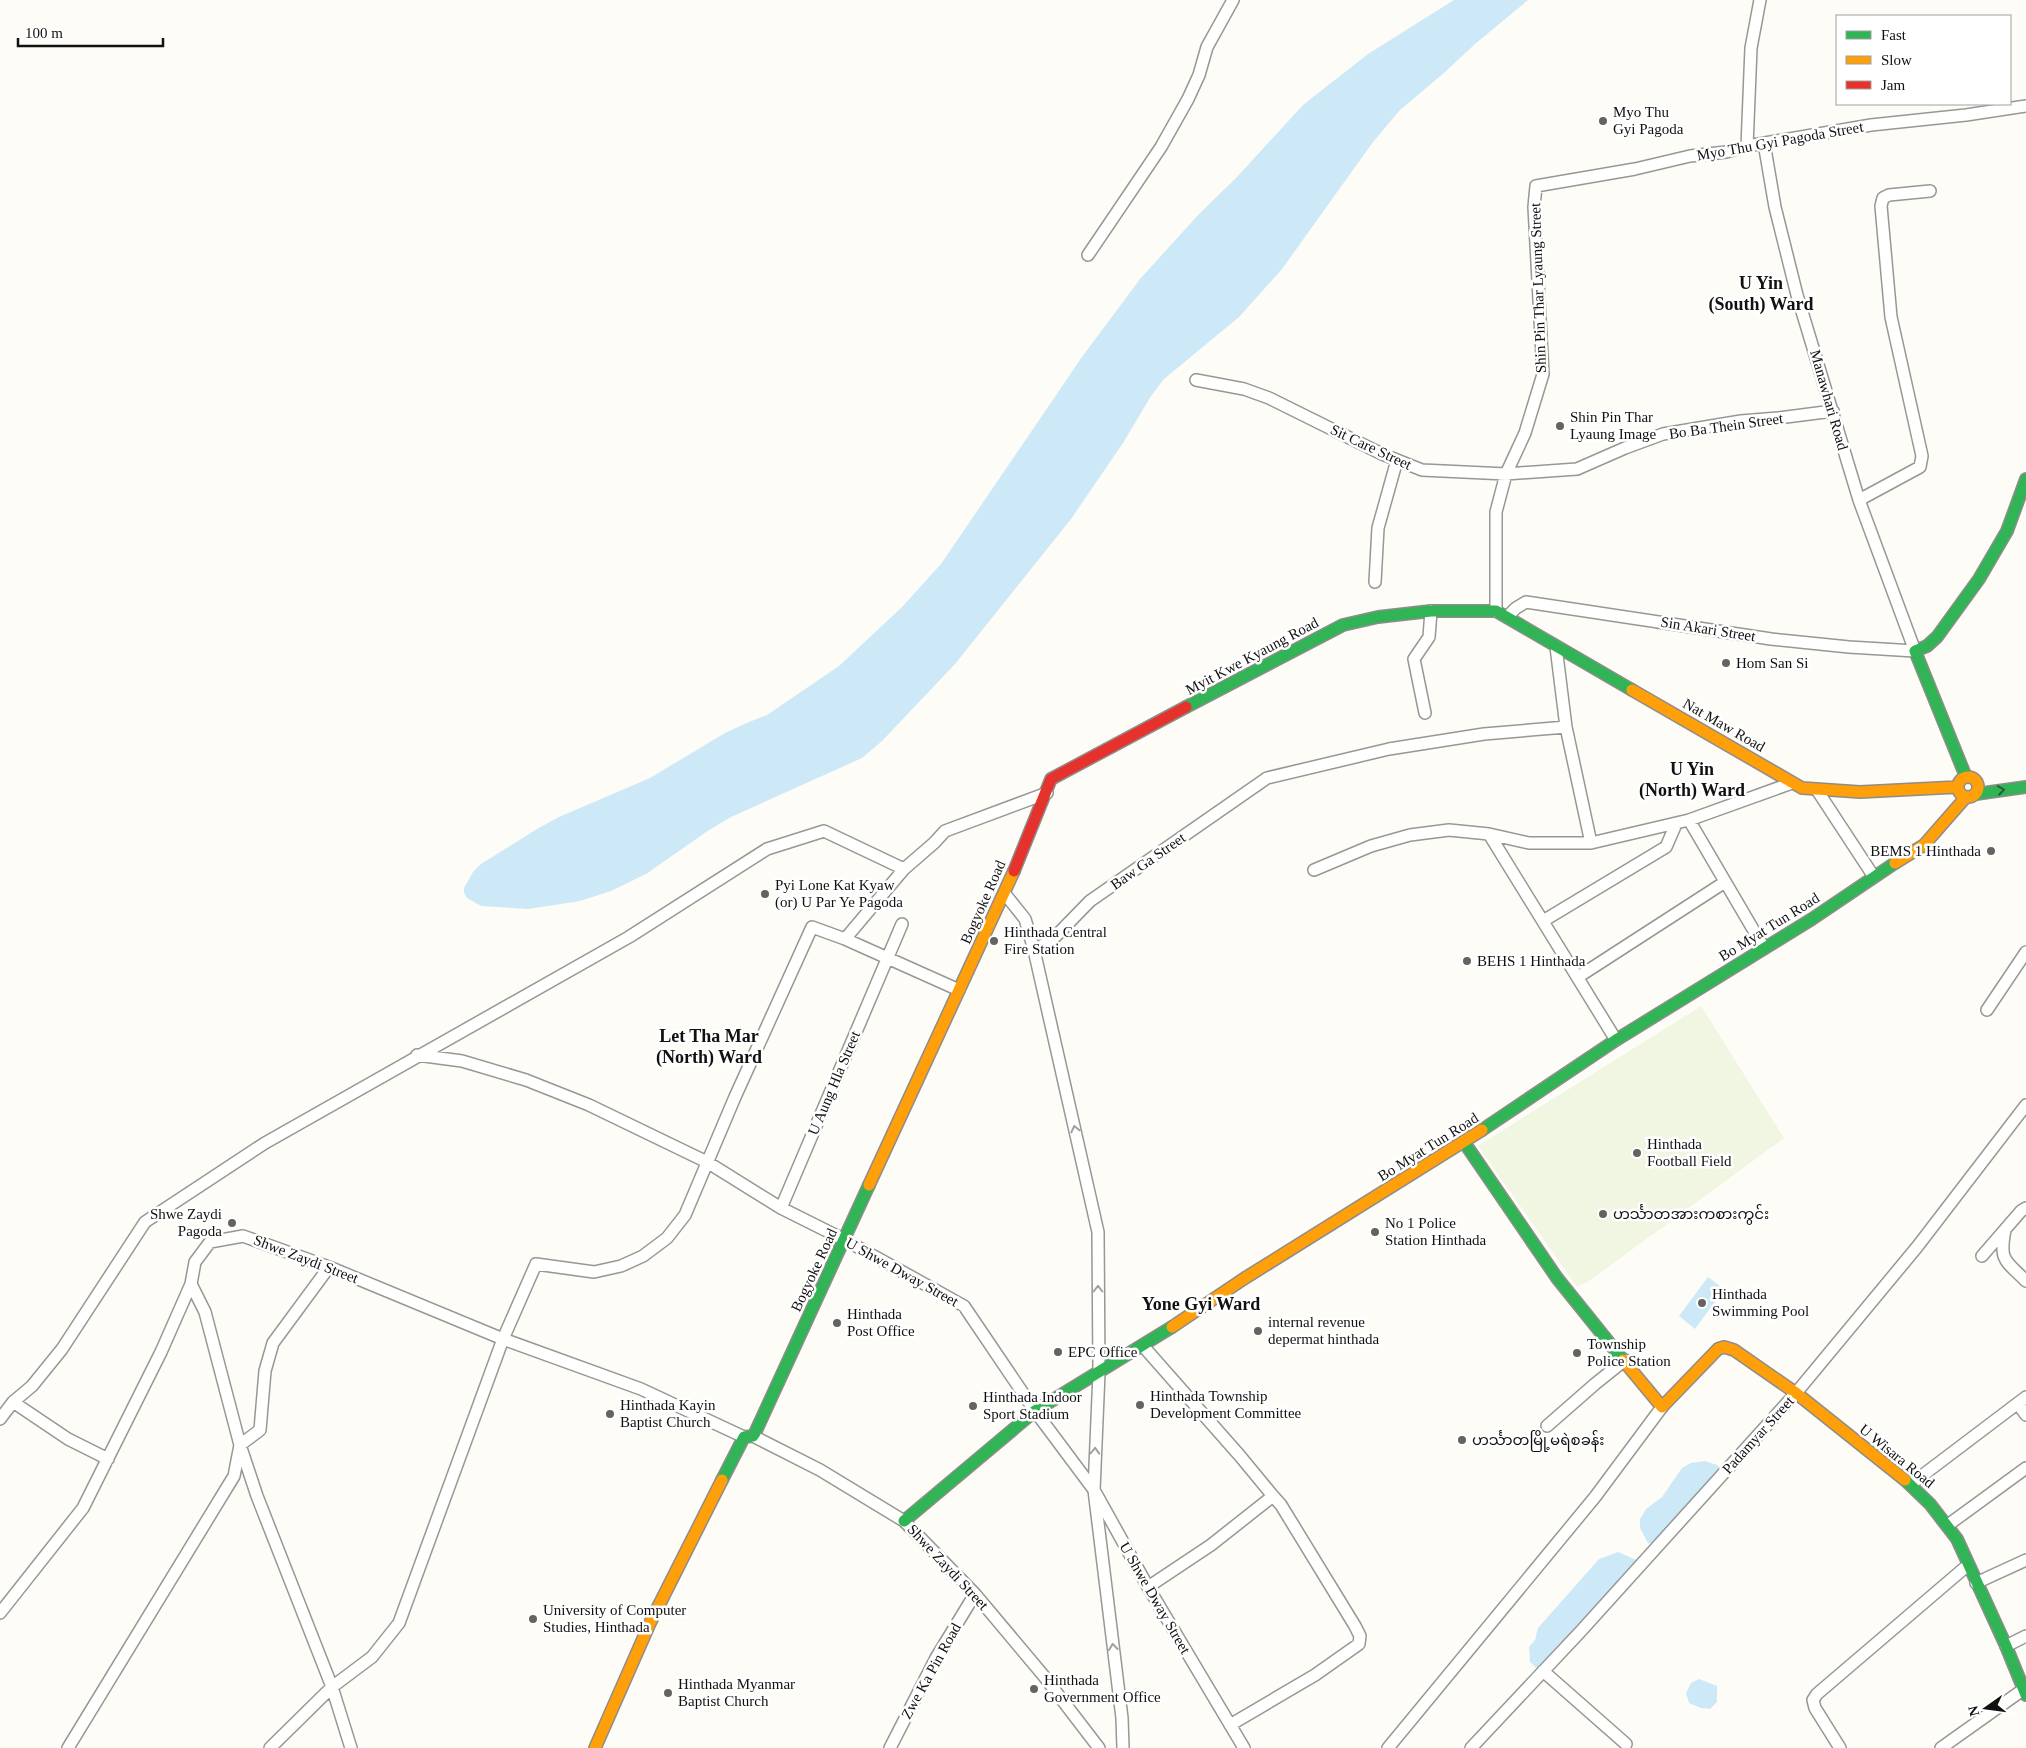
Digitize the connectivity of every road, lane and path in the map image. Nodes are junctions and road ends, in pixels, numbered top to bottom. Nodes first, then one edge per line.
1 (1232, 0) edge
2 (1760, 0) edge
3 (2026, 106) edge
4 (1764, 143) junction
5 (1747, 146) junction
6 (1536, 186) joint
7 (1930, 191) dead end
8 (1088, 255) dead end
9 (1196, 380) dead end
10 (1833, 411) junction
11 (1397, 460) junction
12 (1506, 474) junction
13 (2026, 479) edge
14 (1858, 500) junction
15 (1375, 582) dead end
16 (1431, 611) junction
17 (1496, 611) junction
18 (1507, 617) junction
19 (1556, 648) junction
20 (1914, 651) junction
21 (1425, 713) dead end
22 (1566, 727) junction
23 (1966, 777) junction
24 (2026, 777) edge
25 (1792, 783) junction
26 (1958, 787) junction
27 (2026, 787) edge
28 (1817, 790) junction
29 (1973, 791) junction
30 (1047, 792) junction
31 (1689, 820) junction
32 (1676, 824) junction
33 (1489, 834) junction
34 (1591, 844) junction
35 (904, 869) junction
36 (1314, 870) dead end
37 (1874, 877) junction
38 (1725, 882) junction
39 (1005, 894) junction
40 (1543, 922) junction
41 (902, 924) dead end
42 (845, 939) junction
43 (1764, 948) junction
44 (1034, 950) junction
45 (2026, 952) edge
46 (888, 958) junction
47 (1578, 977) junction
48 (959, 990) junction
49 (1987, 1010) dead end
50 (1616, 1040) junction
51 (418, 1055) junction
52 (2026, 1105) edge
53 (1464, 1142) junction
54 (707, 1162) junction
55 (781, 1208) junction
56 (2026, 1208) edge
57 (2006, 1228) junction
58 (845, 1240) junction
59 (1982, 1256) dead end
60 (329, 1267) junction
61 (2026, 1281) edge
62 (191, 1284) junction
63 (503, 1338) junction
64 (1142, 1346) junction
65 (1625, 1360) junction
66 (1099, 1373) junction
67 (1796, 1393) junction
68 (2022, 1400) edge
69 (12, 1402) junction
70 (1662, 1407) junction
71 (1035, 1411) junction
72 (2026, 1415) edge
73 (0, 1419) edge
74 (1547, 1426) dead end
75 (748, 1436) junction
76 (240, 1445) junction
77 (108, 1459) junction
78 (2026, 1468) edge
79 (1912, 1484) junction
80 (1094, 1490) junction
81 (1273, 1496) junction
82 (904, 1521) junction
83 (1948, 1525) junction
84 (2026, 1560) edge
85 (1968, 1565) junction
86 (1976, 1583) junction
87 (1148, 1587) junction
88 (975, 1594) junction
89 (2, 1606) edge
90 (2026, 1636) edge
91 (2006, 1646) junction
92 (1543, 1671) junction
93 (332, 1687) junction
94 (2025, 1692) edge
95 (1230, 1725) junction
96 (1626, 1744) dead end
97 (1954, 1744) edge
98 (1476, 1746) edge
99 (68, 1748) edge
100 (270, 1748) edge
101 (351, 1748) edge
102 (595, 1748) edge
103 (890, 1748) edge
104 (1099, 1748) edge
105 (1122, 1748) edge
106 (1244, 1748) edge
107 (1388, 1748) edge
108 (1840, 1748) edge
109 (1941, 1748) edge

1 - 8 street
2 - 5 street
3 - 4 street, Myo Thu Gyi Pagoda Street
4 - 5 street, Myo Thu Gyi Pagoda Street
4 - 10 street, Manawhari Road
5 - 6 street, Myo Thu Gyi Pagoda Street
6 - 12 street, Shin Pin Thar Lyaung Street
7 - 14 street
9 - 11 street, Sit Care Street
10 - 12 street, Bo Ba Thein Street
10 - 14 street, Manawhari Road
11 - 12 street, Sit Care Street
11 - 15 street
12 - 17 street
13 - 20 main road
14 - 20 street, Manawhari Road
16 - 17 main road, Myit Kwe Kyaung Road
16 - 21 street
16 - 30 main road, Myit Kwe Kyaung Road
17 - 18 main road, Nat Maw Road
18 - 19 main road, Nat Maw Road
18 - 20 street, Sin Akari Street
19 - 22 street
19 - 25 main road, Nat Maw Road
20 - 23 main road
22 - 34 street
22 - 44 street, Baw Ga Street
23 - 26 main road
23 - 29 main road
24 - 29 main road
25 - 28 main road, Nat Maw Road
25 - 31 street
26 - 28 main road, Nat Maw Road
26 - 29 main road
29 -> 27 main road
28 - 37 street
29 - 37 main road, Bo Myat Tun Road
30 - 35 street
30 - 39 main road, Bogyoke Road
31 - 32 street
31 - 38 street
32 - 34 street
32 - 40 street
33 - 34 street
33 - 36 street
33 - 40 street
35 - 42 street
35 - 51 street
37 - 43 main road, Bo Myat Tun Road
38 - 43 street
38 - 47 street
39 - 44 street
39 - 48 main road, Bogyoke Road
40 - 47 street
41 - 46 street, U Aung Hla Street
42 - 46 street
42 - 54 street
43 - 50 main road, Bo Myat Tun Road
66 -> 44 street
45 - 49 street
46 - 48 street
46 - 55 street, U Aung Hla Street
47 - 50 street
48 - 58 main road, Bogyoke Road
50 - 53 main road, Bo Myat Tun Road
51 - 54 street, U Shwe Dway Street
51 - 69 street
52 - 67 street, Padamyar Street
53 - 64 main road, Bo Myat Tun Road
53 - 65 main road
54 - 55 street, U Shwe Dway Street
54 - 63 street
55 - 58 street, U Shwe Dway Street
56 - 57 street
57 - 59 street
57 - 61 street
58 - 71 street, U Shwe Dway Street
58 - 75 main road, Bogyoke Road
60 - 62 street, Shwe Zaydi Street
60 - 63 street, Shwe Zaydi Street
60 - 76 street
62 - 76 street
62 - 77 street, Shwe Zaydi Street
63 - 75 street, Shwe Zaydi Street
63 - 93 street
64 - 66 main road, Bo Myat Tun Road
64 - 81 street
65 - 70 main road
65 - 74 street
66 - 71 main road, Bo Myat Tun Road
80 -> 66 street
67 - 70 main road, U Wisara Road
67 - 79 main road, U Wisara Road
67 - 92 street, Padamyar Street
68 - 72 street
68 - 79 street
69 - 73 street
69 - 77 street
70 - 107 street
71 - 80 street, U Shwe Dway Street
71 - 82 main road, Bo Myat Tun Road
75 - 82 street, Shwe Zaydi Street
75 - 102 main road, Bogyoke Road
76 - 93 street
76 - 99 street
77 - 89 street, Shwe Zaydi Street
78 - 83 street
79 - 83 main road, U Wisara Road
80 - 87 street, U Shwe Dway Street
105 -> 80 street
81 - 87 street
81 - 95 street
82 - 88 street, Shwe Zaydi Street
83 - 85 main road, U Wisara Road
84 - 86 street
85 - 86 main road, U Wisara Road
85 - 108 street
86 - 91 main road, U Wisara Road
87 - 95 street, U Shwe Dway Street
88 - 103 street, Zwe Ka Pin Road
88 - 104 street, Shwe Zaydi Street
90 - 91 street
91 - 94 main road, U Wisara Road
92 - 96 street
92 - 98 street, Padamyar Street
93 - 100 street
93 - 101 street
94 - 97 street
95 - 106 street, U Shwe Dway Street
97 - 109 street

